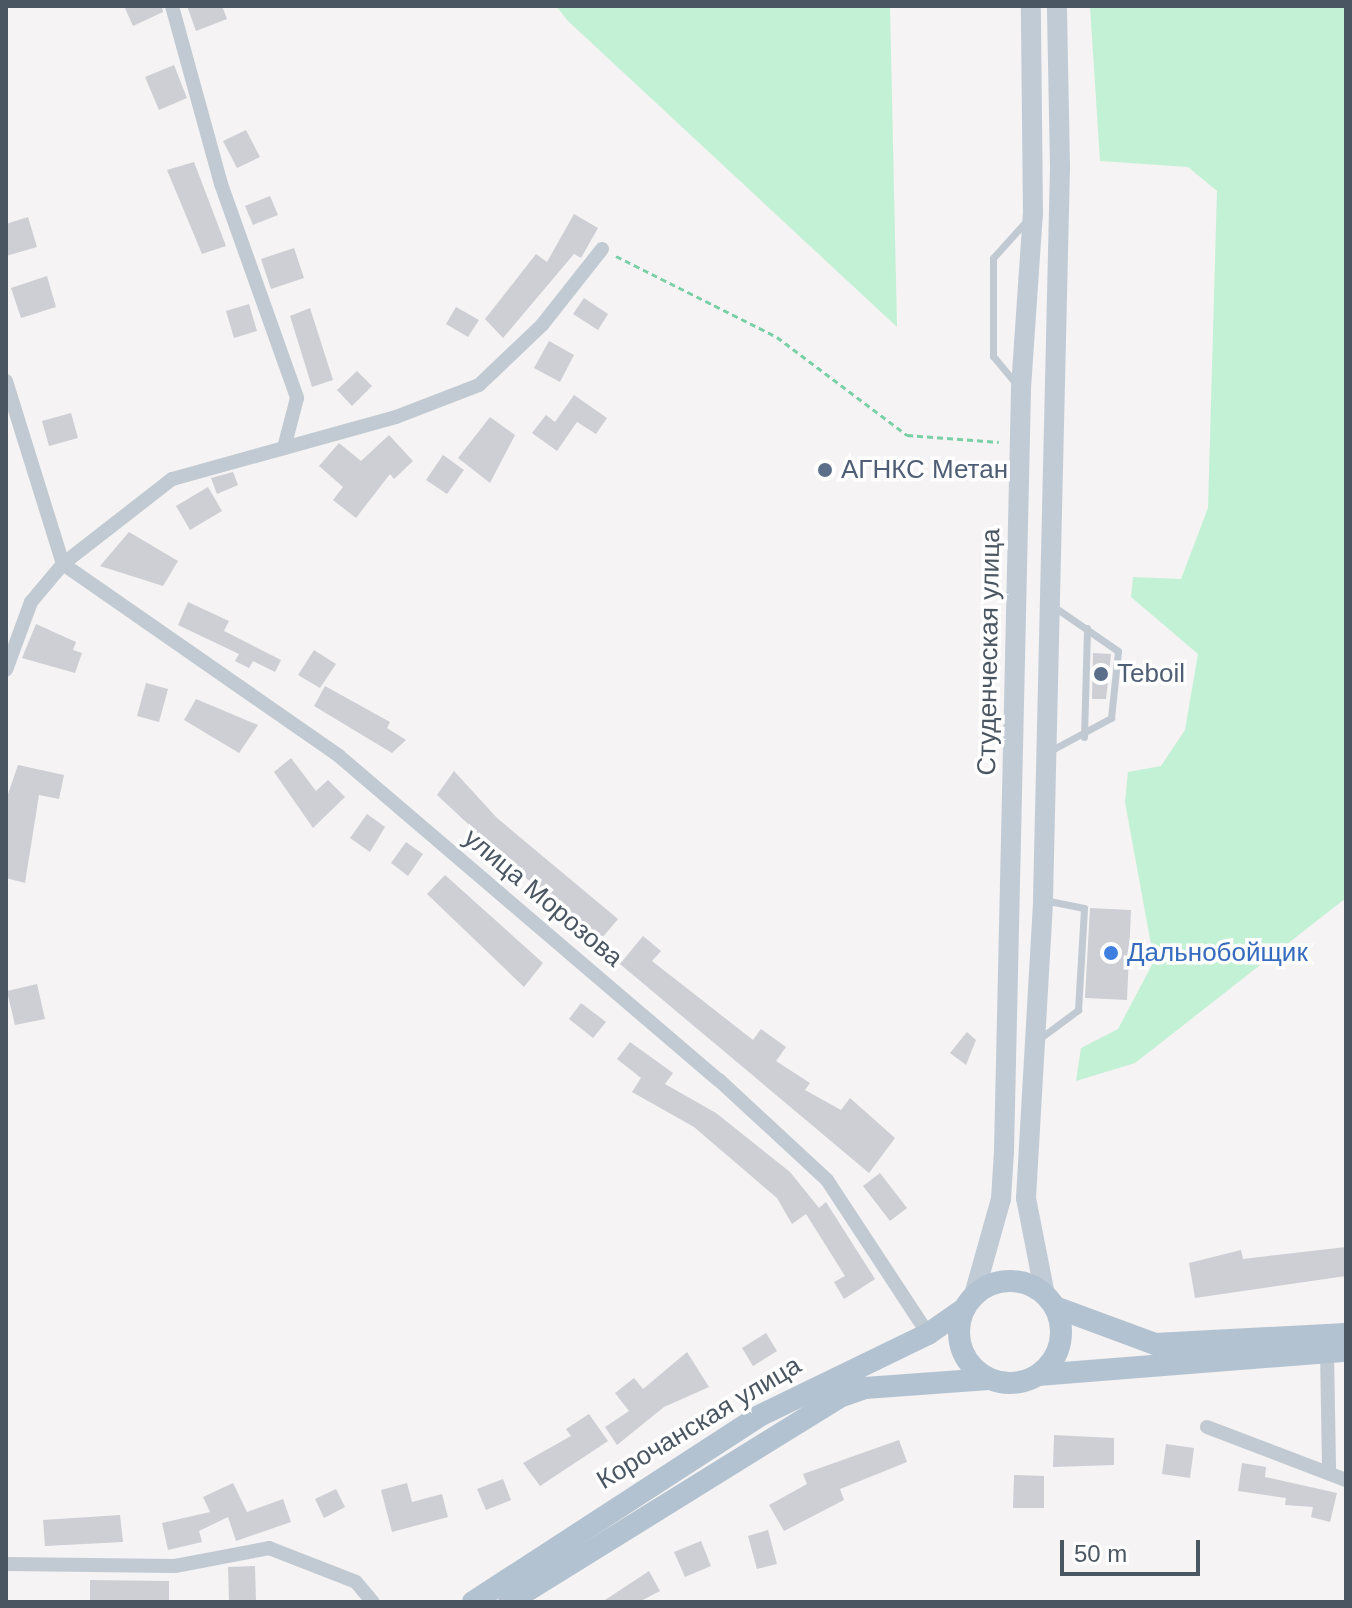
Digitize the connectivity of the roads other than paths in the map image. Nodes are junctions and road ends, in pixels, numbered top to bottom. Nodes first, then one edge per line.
1 (172, 6) edge
2 (1031, 6) edge
3 (1057, 6) edge
4 (1033, 214) junction
5 (602, 249) road end
6 (6, 381) edge
7 (1021, 388) junction
8 (284, 448) junction
9 (63, 564) junction
10 (1050, 604) junction
11 (1087, 628) junction
12 (6, 670) edge
13 (1084, 737) junction
14 (1046, 753) junction
15 (1043, 899) junction
16 (1031, 1046) junction
17 (1050, 1301) junction
18 (969, 1302) junction
19 (928, 1334) junction
20 (1346, 1334) edge
21 (1336, 1352) edge
22 (1038, 1375) junction
23 (989, 1379) junction
24 (1207, 1427) dead end
25 (1329, 1472) junction
26 (1346, 1480) edge
27 (6, 1564) edge
28 (373, 1602) edge
29 (473, 1602) edge
30 (509, 1602) edge

1 - 8 street
2 - 4 main road, Студенческая улица
3 - 10 main road
4 - 7 main road, Студенческая улица
4 - 7 lane
5 - 8 street
6 - 9 street
7 - 18 main road, Студенческая улица
8 - 9 street
9 - 12 street
9 - 19 street, улица Морозова
10 - 11 lane
10 - 14 main road
11 - 13 lane
11 - 13 lane
13 - 14 lane
14 - 15 main road
15 - 16 main road
15 - 16 lane
16 - 17 main road
17 - 18 main road
17 - 20 main road
17 - 22 main road
18 - 19 main road, Корочанская улица
18 - 23 main road
19 - 29 main road, Корочанская улица
21 - 22 main road
21 - 25 street
22 - 23 main road
23 - 30 main road, Корочанская улица
24 - 25 street
25 - 26 street
27 - 28 street

